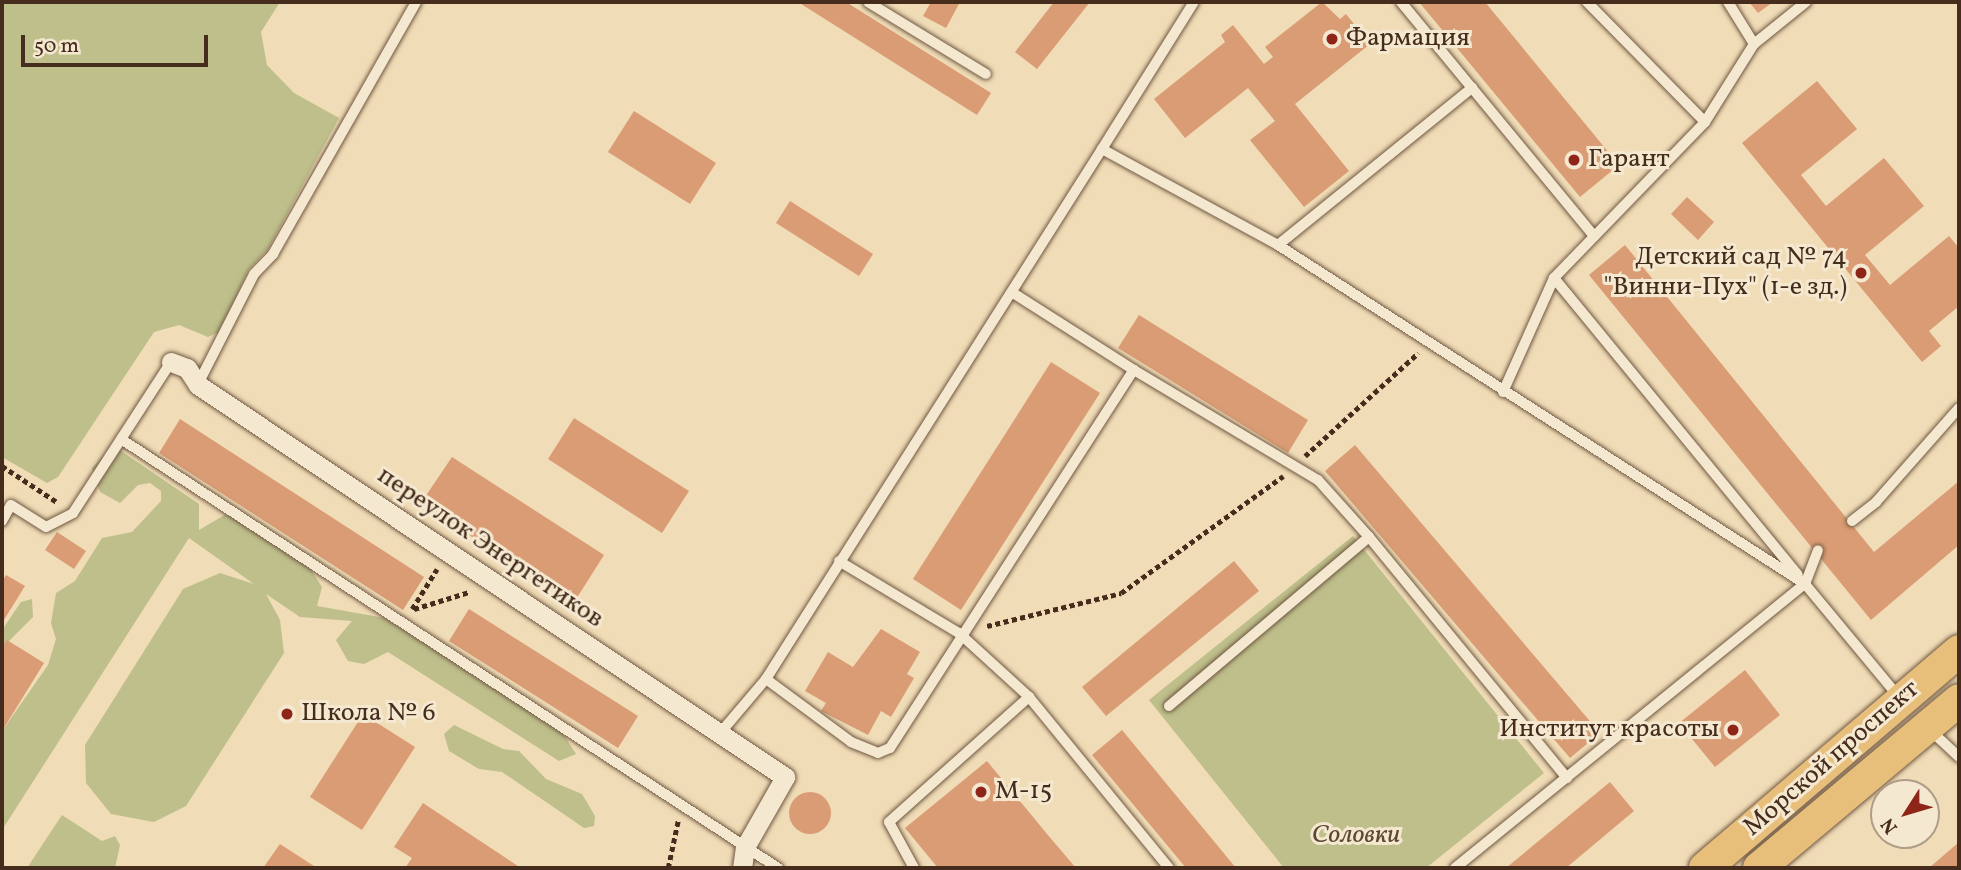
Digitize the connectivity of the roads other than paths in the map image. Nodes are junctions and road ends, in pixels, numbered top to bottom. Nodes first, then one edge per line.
1 (416, 2) edge
2 (868, 2) edge
3 (1194, 2) edge
4 (1402, 2) edge
5 (1587, 2) edge
6 (1728, 2) edge
7 (1806, 2) edge
8 (1754, 44) junction
9 (986, 74) dead end
10 (1472, 88) junction
11 (1704, 122) junction
12 (1102, 149) junction
13 (1594, 236) junction
14 (1278, 245) junction
15 (1554, 278) junction
16 (1013, 293) junction
17 (171, 362) joint
18 (1133, 370) junction
19 (198, 385) junction
20 (1503, 392) junction
21 (1959, 408) edge
22 (121, 439) junction
23 (2, 521) edge
24 (1852, 521) dead end
25 (1369, 537) junction
26 (1818, 550) dead end
27 (839, 561) junction
28 (1805, 583) junction
29 (960, 633) junction
30 (1959, 651) edge
31 (766, 679) junction
32 (1029, 697) junction
33 (1900, 699) junction
34 (1959, 700) edge
35 (1169, 706) dead end
36 (1927, 727) junction
37 (721, 732) junction
38 (1959, 757) edge
39 (1567, 778) junction
40 (745, 847) junction
41 (901, 852) junction
42 (1739, 858) edge
43 (742, 868) edge
44 (778, 868) edge
45 (902, 868) edge
46 (914, 868) edge
47 (1169, 868) edge
48 (1455, 868) edge
49 (1705, 868) edge
50 (1759, 868) edge

1 - 19 lane
2 - 9 lane
3 - 12 lane
4 - 10 lane
5 - 11 lane
6 - 8 lane
7 - 8 lane
8 - 11 lane
10 - 13 lane
10 - 14 lane
11 - 13 lane
12 - 14 lane
12 - 16 lane
13 - 15 lane
14 - 20 lane
15 - 20 lane
15 - 28 lane
16 - 18 lane
16 - 27 lane
17 - 19 street, переулок Энергетиков
17 - 22 lane
18 - 25 lane
18 - 29 lane
19 - 37 street, переулок Энергетиков
20 - 28 lane
21 - 24 lane
22 - 23 lane
22 - 40 lane
25 - 35 lane
25 - 39 lane
26 - 28 lane
27 - 29 lane
27 - 31 lane
28 - 33 lane
28 - 39 lane
29 - 31 lane
29 - 32 lane
30 - 33 main road, Морской проспект
31 - 37 lane
32 - 41 lane
32 - 47 lane
33 - 36 main road
33 - 42 main road, Морской проспект
34 - 36 main road, Морской проспект
36 - 38 lane
36 - 50 main road, Морской проспект
37 - 40 street, переулок Энергетиков
39 - 48 lane
40 - 43 street
40 - 44 lane
41 - 45 lane
41 - 46 lane
42 - 49 main road, Морской проспект

